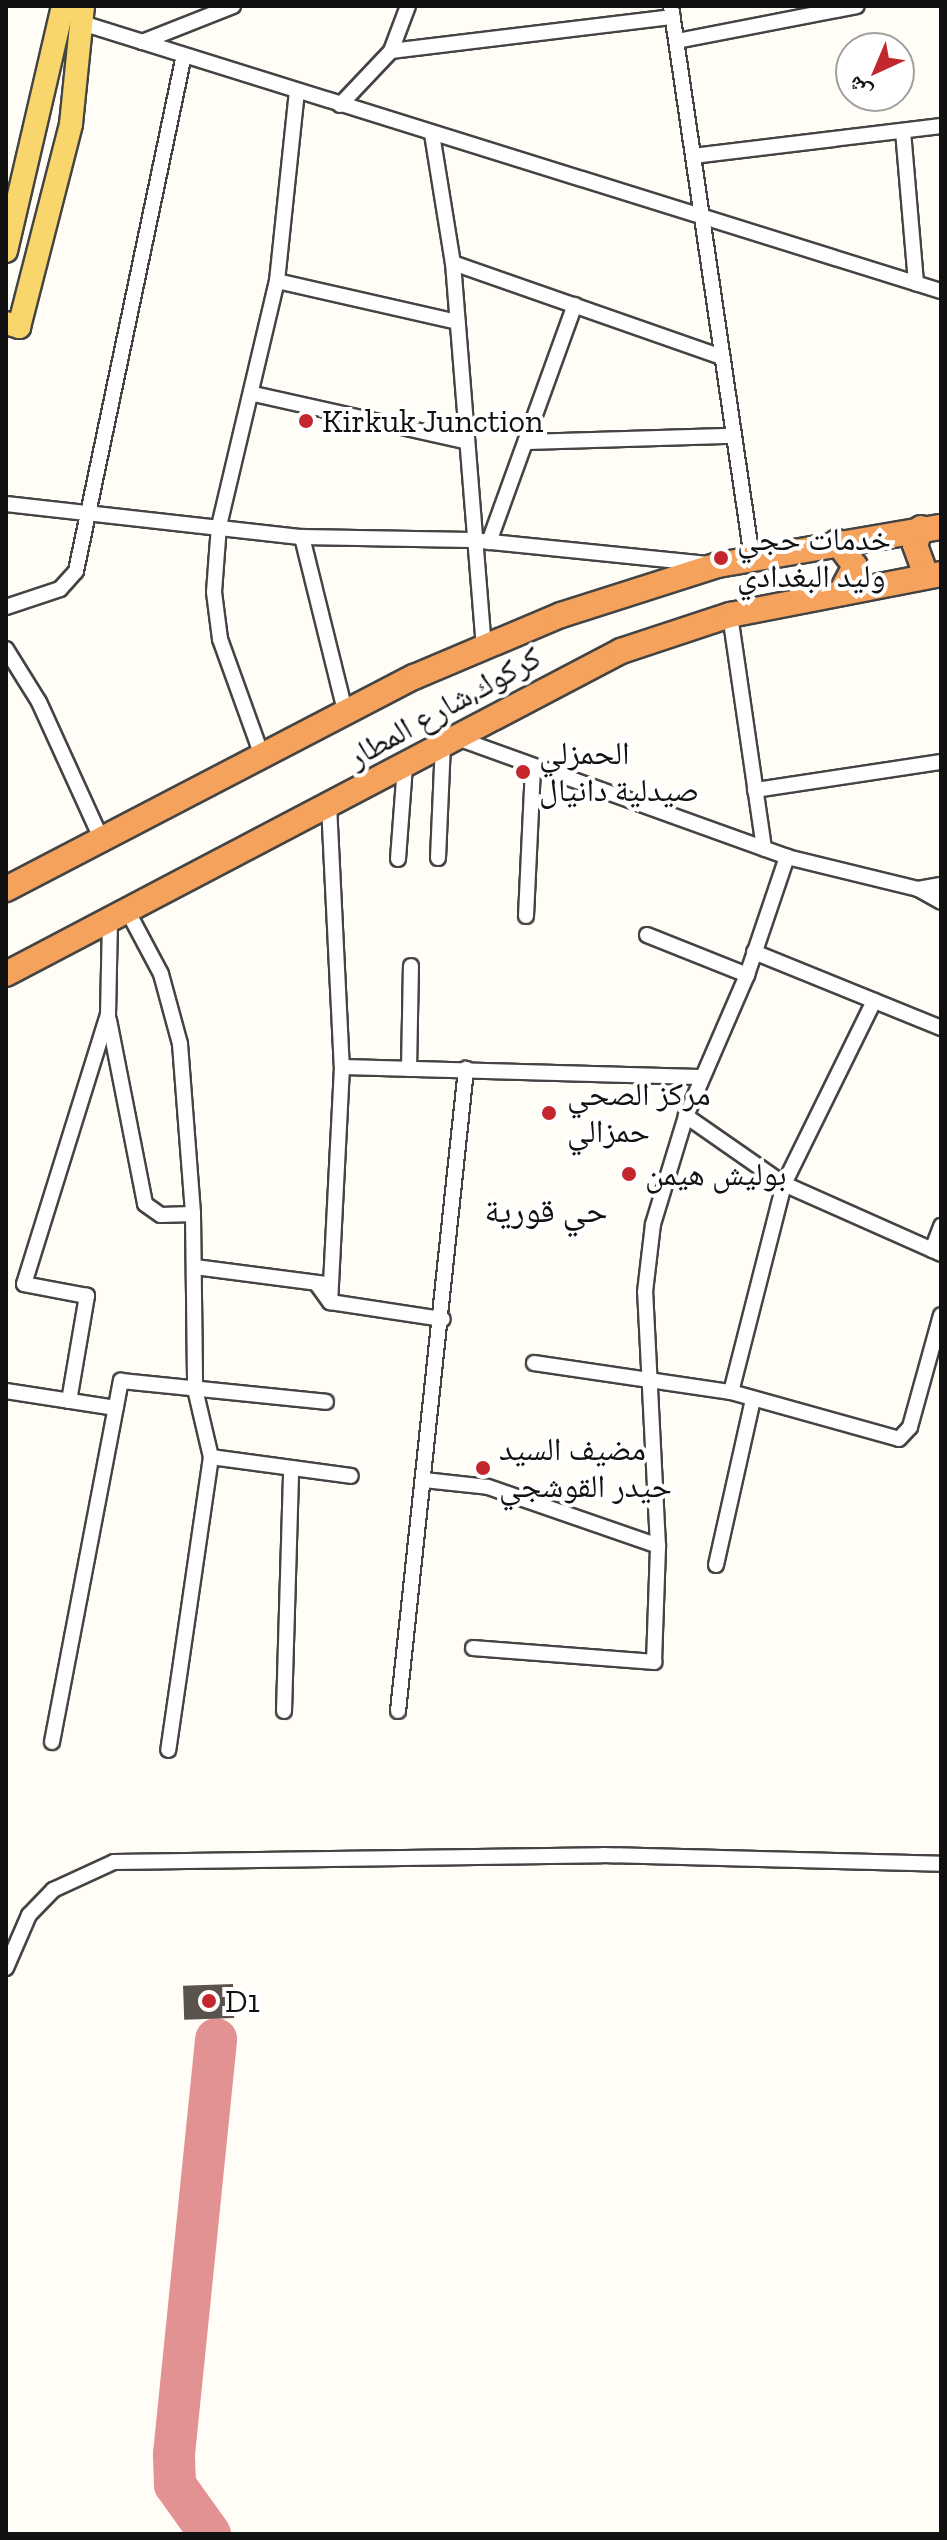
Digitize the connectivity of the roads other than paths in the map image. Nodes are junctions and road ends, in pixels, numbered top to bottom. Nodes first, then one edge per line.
1 (233, 6) edge
2 (408, 6) edge
3 (857, 6) edge
4 (73, 11) edge
5 (672, 12) edge
6 (677, 41) junction
7 (142, 42) junction
8 (391, 51) junction
9 (184, 55) junction
10 (297, 91) junction
11 (340, 105) junction
12 (941, 126) edge
13 (903, 131) junction
14 (432, 134) junction
15 (693, 156) junction
16 (699, 218) junction
17 (6, 251) edge
18 (453, 263) junction
19 (277, 281) junction
20 (916, 283) junction
21 (941, 291) edge
22 (575, 305) junction
23 (457, 322) junction
24 (13, 325) edge
25 (722, 357) junction
26 (254, 394) junction
27 (734, 436) junction
28 (465, 441) junction
29 (526, 442) junction
30 (6, 504) edge
31 (89, 517) junction
32 (219, 526) junction
33 (931, 528) edge
34 (302, 537) junction
35 (471, 540) junction
36 (489, 542) junction
37 (837, 542) junction
38 (752, 558) junction
39 (718, 565) junction
40 (933, 575) edge
41 (841, 592) junction
42 (6, 607) edge
43 (730, 615) junction
44 (484, 645) junction
45 (6, 649) edge
46 (345, 711) junction
47 (450, 741) junction
48 (261, 753) junction
49 (941, 762) edge
50 (405, 765) junction
51 (533, 768) junction
52 (755, 790) junction
53 (329, 805) junction
54 (101, 838) junction
55 (764, 849) junction
56 (787, 857) junction
57 (438, 858) dead end
58 (398, 859) dead end
59 (941, 885) edge
60 (6, 889) edge
61 (918, 889) junction
62 (941, 902) edge
63 (119, 914) junction
64 (526, 916) dead end
65 (647, 935) dead end
66 (754, 952) junction
67 (411, 966) dead end
68 (6, 974) edge
69 (747, 975) junction
70 (874, 1001) junction
71 (108, 1015) junction
72 (941, 1028) edge
73 (342, 1067) junction
74 (409, 1069) junction
75 (466, 1069) junction
76 (701, 1077) junction
77 (686, 1116) junction
78 (784, 1184) junction
79 (193, 1214) junction
80 (941, 1226) edge
81 (936, 1252) edge
82 (195, 1267) junction
83 (323, 1284) junction
84 (941, 1315) edge
85 (443, 1319) junction
86 (534, 1363) dead end
87 (649, 1382) junction
88 (195, 1389) junction
89 (6, 1391) edge
90 (731, 1392) junction
91 (753, 1399) junction
92 (69, 1401) junction
93 (326, 1402) dead end
94 (116, 1408) junction
95 (211, 1457) junction
96 (291, 1468) junction
97 (351, 1476) dead end
98 (424, 1480) junction
99 (658, 1546) junction
100 (716, 1565) dead end
101 (473, 1648) dead end
102 (284, 1711) dead end
103 (398, 1711) dead end
104 (52, 1742) dead end
105 (168, 1750) dead end
106 (941, 1864) edge
107 (6, 1968) edge

1 - 7 street
2 - 8 street
3 - 6 street
4 - 7 street
4 - 17 main road
4 - 24 main road
5 - 6 street
5 - 8 street
6 - 15 street
7 - 9 street
8 - 11 street
9 - 10 street
9 - 31 street
10 - 11 street
10 - 19 street
11 - 14 street
12 - 13 street
13 - 15 street
13 - 20 street
14 - 16 street
14 - 18 street
15 - 16 street
16 - 20 street
16 - 25 street
18 - 22 street
18 - 23 street
19 - 23 street
19 - 26 street
20 - 21 street
22 - 25 street
22 - 29 street
23 - 28 street
25 - 27 street
26 - 28 street
26 - 32 street
27 - 29 street
27 - 38 street
28 - 35 street
29 - 36 street
30 - 31 street
31 - 32 street
31 - 42 street
32 - 34 street
32 - 48 street
33 - 37 highway, كركوك,شارع المطار
33 - 40 highway
34 - 35 street
34 - 46 street
35 - 36 street
35 - 44 street
36 - 39 street
37 - 38 highway, كركوك,شارع المطار
37 - 41 highway
38 - 39 highway, كركوك,شارع المطار
39 - 44 highway, كركوك,شارع المطار
40 - 41 highway, كركوك,شارع المطار
41 - 43 highway, كركوك,شارع المطار
43 - 47 highway, كركوك,شارع المطار
43 - 52 street
44 - 46 highway, كركوك,شارع المطار
45 - 54 street
46 - 48 highway, كركوك,شارع المطار
47 - 50 highway, كركوك,شارع المطار
47 - 51 street
47 - 57 street
48 - 54 highway, كركوك,شارع المطار
49 - 52 street
50 - 53 highway, كركوك,شارع المطار
50 - 58 street
51 - 55 street
51 - 64 street
52 - 55 street
53 - 63 highway, كركوك,شارع المطار
53 - 73 street
54 - 60 highway, كركوك,شارع المطار
55 - 56 street
56 - 61 street
56 - 66 street
59 - 61 street
61 - 62 street
63 - 68 highway, كركوك,شارع المطار
63 - 71 street
63 - 79 street
65 - 69 street
66 - 69 street
66 - 70 street
67 - 74 street
69 - 76 street
70 - 72 street
70 - 78 street
71 - 79 street
71 - 92 street
73 - 74 street
73 - 83 street
74 - 75 street
75 - 76 street
75 - 85 street
76 - 77 street
77 - 78 street
77 - 87 street
78 - 81 street
78 - 90 street
79 - 82 street
80 - 81 street
82 - 83 street
82 - 88 street
83 - 85 street
84 - 91 street
85 - 98 street
86 - 87 street
87 - 90 street
87 - 99 street
88 - 93 street
88 - 94 street
88 - 95 street
89 - 92 street
90 - 91 street
91 - 100 street
92 - 94 street
94 - 104 street
95 - 96 street
95 - 105 street
96 - 97 street
96 - 102 street
98 - 99 street
98 - 103 street
99 - 101 street
106 - 107 street

